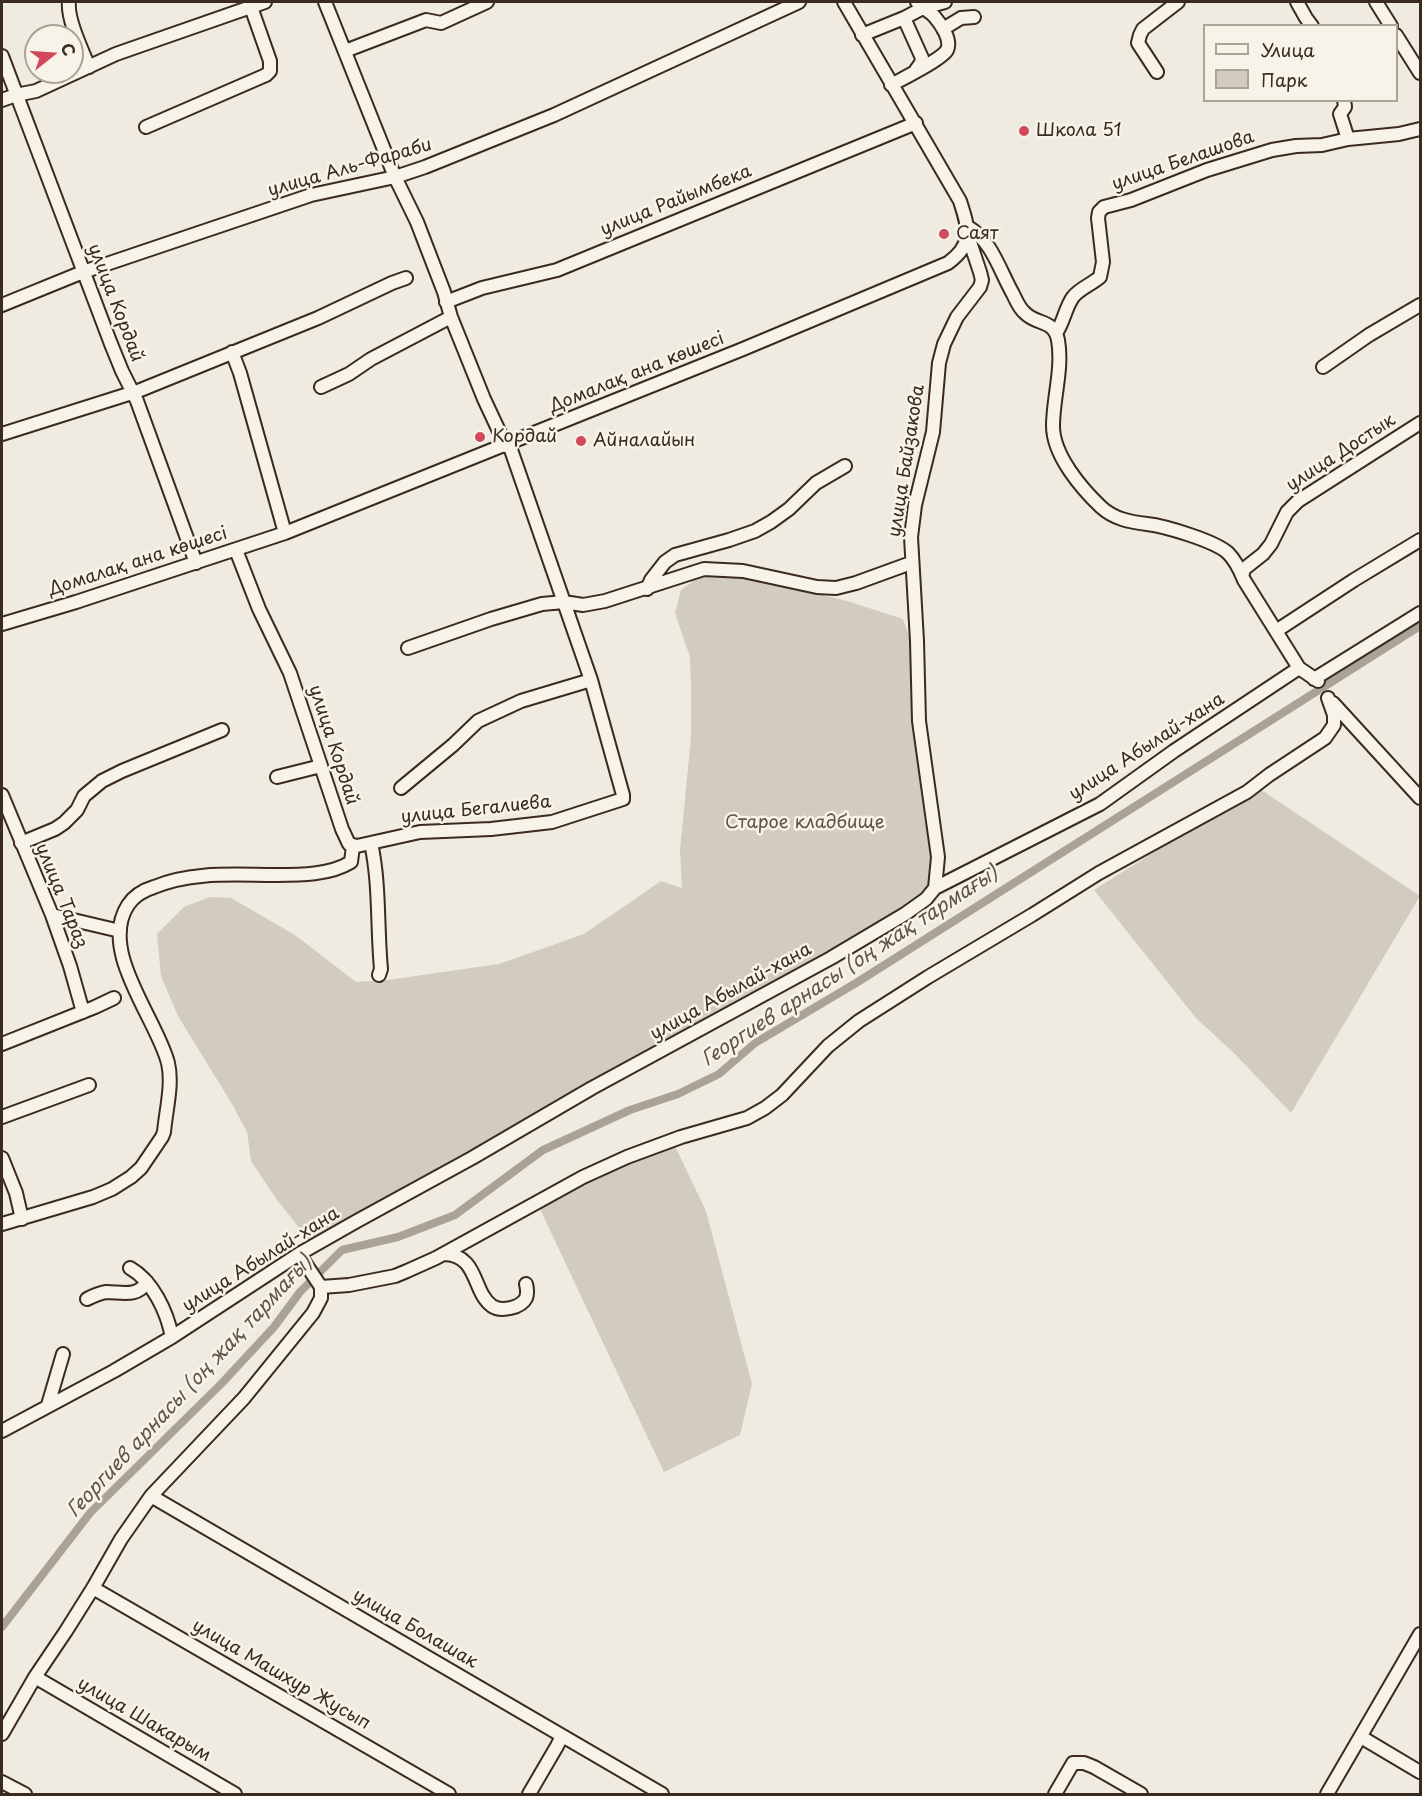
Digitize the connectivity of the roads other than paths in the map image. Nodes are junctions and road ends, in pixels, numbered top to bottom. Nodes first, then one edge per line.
1 (69, 2) edge
2 (265, 2) edge
3 (325, 2) edge
4 (487, 2) edge
5 (799, 2) edge
6 (844, 2) edge
7 (945, 2) edge
8 (1179, 2) edge
9 (1297, 2) edge
10 (1376, 2) edge
11 (920, 5) edge
12 (251, 7) junction
13 (974, 17) dead end
14 (904, 18) junction
15 (1310, 24) edge
16 (1389, 24) edge
17 (943, 29) junction
18 (862, 35) junction
19 (1398, 38) edge
20 (345, 51) junction
21 (2, 56) edge
22 (89, 66) junction
23 (916, 70) junction
24 (1157, 72) dead end
25 (1420, 73) edge
26 (891, 85) junction
27 (16, 95) junction
28 (2, 100) edge
29 (1344, 102) edge
30 (916, 123) junction
31 (146, 128) dead end
32 (1420, 129) edge
33 (1348, 139) junction
34 (394, 177) junction
35 (968, 231) junction
36 (964, 249) joint
37 (83, 272) junction
38 (406, 278) dead end
39 (446, 302) junction
40 (1420, 304) edge
41 (2, 305) edge
42 (451, 317) junction
43 (1056, 333) junction
44 (232, 352) junction
45 (1323, 368) dead end
46 (321, 387) dead end
47 (133, 392) junction
48 (1420, 423) edge
49 (2, 434) edge
50 (508, 445) junction
51 (845, 466) dead end
52 (285, 533) junction
53 (1420, 540) edge
54 (236, 550) junction
55 (911, 562) junction
56 (196, 563) junction
57 (1243, 573) junction
58 (647, 589) junction
59 (564, 602) junction
60 (1420, 613) edge
61 (2, 624) edge
62 (1276, 631) junction
63 (408, 648) dead end
64 (1299, 668) junction
65 (591, 680) junction
66 (222, 730) dead end
67 (321, 765) junction
68 (277, 777) dead end
69 (401, 788) dead end
70 (2, 795) edge
71 (1420, 798) edge
72 (21, 843) junction
73 (371, 843) junction
74 (351, 845) junction
75 (935, 888) junction
76 (52, 915) junction
77 (120, 931) junction
78 (380, 975) dead end
79 (114, 998) dead end
80 (83, 1012) junction
81 (2, 1044) edge
82 (89, 1085) dead end
83 (2, 1117) edge
84 (2, 1158) edge
85 (22, 1219) junction
86 (2, 1224) edge
87 (299, 1254) junction
88 (444, 1254) junction
89 (130, 1268) dead end
90 (317, 1280) junction
91 (147, 1282) junction
92 (526, 1284) dead end
93 (87, 1299) dead end
94 (172, 1338) junction
95 (63, 1354) dead end
96 (48, 1406) junction
97 (2, 1431) edge
98 (151, 1496) junction
99 (93, 1588) junction
100 (1420, 1634) edge
101 (35, 1677) junction
102 (2, 1734) edge
103 (562, 1736) junction
104 (1361, 1737) junction
105 (1420, 1772) edge
106 (2, 1782) edge
107 (24, 1794) edge
108 (235, 1794) edge
109 (449, 1794) edge
110 (529, 1794) edge
111 (662, 1794) edge
112 (1056, 1794) edge
113 (1141, 1794) edge
114 (1327, 1794) edge

1 - 22 street
2 - 12 street
3 - 20 street, улица Бегалиева
4 - 20 street
5 - 34 street, улица Аль-Фараби
6 - 18 street, улица Байзакова
7 - 11 street
8 - 24 street
9 - 15 street
10 - 16 street
11 - 14 street
11 - 17 street
12 - 22 street
12 - 31 street
13 - 17 street
14 - 18 street
14 - 23 street
17 - 23 street
18 - 26 street, улица Байзакова
19 - 25 street
20 - 34 street, улица Бегалиева
21 - 27 street, улица Кордай
22 - 27 street
23 - 26 street
26 - 30 street, улица Байзакова
27 - 28 street
27 - 37 street, улица Кордай
29 - 33 street
30 - 35 street, улица Байзакова
30 - 39 street, улица Райымбека
32 - 33 street, улица Белашова
33 - 43 street, улица Белашова
34 - 37 street, улица Аль-Фараби
34 - 39 street, улица Бегалиева
35 - 36 street, улица Байзакова
35 - 43 street
35 - 55 street, улица Байзакова
36 - 50 street, Домалақ ана көшесі
37 - 41 street, улица Аль-Фараби
37 - 47 street, улица Кордай
38 - 44 street
39 - 42 street, улица Бегалиева
40 - 45 street
42 - 46 street
42 - 50 street, улица Бегалиева
43 - 57 street
44 - 47 street
44 - 52 street
47 - 49 street
47 - 56 street, улица Кордай
48 - 57 street, улица Достык
50 - 52 street, Домалақ ана көшесі
50 - 59 street, улица Бегалиева
51 - 58 street
52 - 54 street, Домалақ ана көшесі
53 - 62 street
54 - 56 street, Домалақ ана көшесі
54 - 67 street, улица Кордай
55 - 58 street, улица Байзакова
55 - 75 street, улица Байзакова
56 - 61 street, Домалақ ана көшесі
57 - 62 street
58 - 59 street, улица Байзакова
59 - 63 street
59 - 65 street, улица Бегалиева
60 - 64 street
62 - 64 street
64 - 75 street, улица Абылай-хана
65 - 69 street, улица Бегалиева
65 - 73 street, улица Бегалиева
66 - 72 street
67 - 68 street
67 - 74 street, улица Кордай
70 - 72 street, улица Тараз
71 - 88 street
72 - 76 street, улица Тараз
73 - 74 street, улица Бегалиева
73 - 78 street
74 - 77 street
75 - 87 street, улица Абылай-хана
76 - 77 street
76 - 80 street, улица Тараз
77 - 85 street
79 - 80 street
80 - 81 street
82 - 83 street
84 - 85 street
85 - 86 street
87 - 90 street
87 - 94 street, улица Абылай-хана
88 - 90 street
88 - 92 street
89 - 91 street, улица Абылай-хана
90 - 98 street
91 - 93 street
91 - 94 street, улица Абылай-хана
94 - 96 street, улица Абылай-хана
95 - 96 street
96 - 97 street, улица Абылай-хана
98 - 99 street
98 - 103 street, улица Болашак
99 - 101 street
99 - 109 street, улица Машхур Жусып
100 - 104 street
101 - 102 street
101 - 108 street, улица Шакарым
103 - 110 street
103 - 111 street, улица Болашак
104 - 105 street
104 - 114 street
106 - 107 street
112 - 113 street

